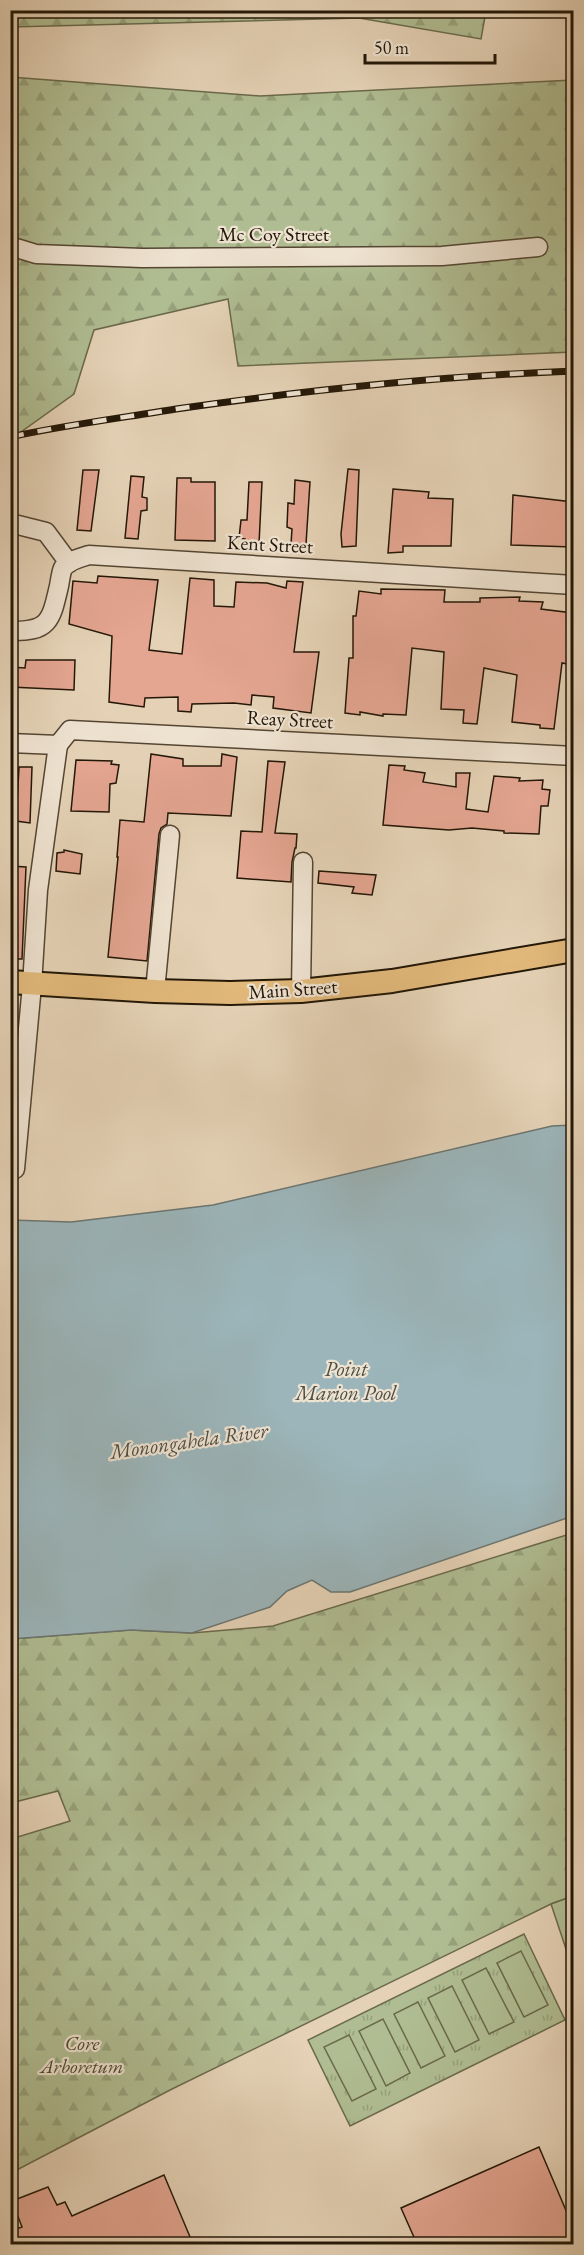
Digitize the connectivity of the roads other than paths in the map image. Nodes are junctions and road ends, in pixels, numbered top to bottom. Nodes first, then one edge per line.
1 (10, 246) edge
2 (538, 247) dead end
3 (10, 523) edge
4 (69, 563) junction
5 (573, 585) edge
6 (10, 631) edge
7 (10, 743) edge
8 (58, 745) junction
9 (573, 756) edge
10 (170, 835) dead end
11 (303, 862) dead end
12 (573, 950) edge
13 (21, 983) edge
14 (154, 991) junction
15 (301, 991) junction
16 (15, 1169) dead end

1 - 2 street, Mc Coy Street
3 - 4 street
4 - 5 street, Kent Street
4 - 6 street
7 - 8 street
8 - 9 street, Reay Street
8 - 13 street
10 - 14 street
11 - 15 street
12 - 15 main road, Main Street
13 - 14 main road, Main Street
13 - 16 street
14 - 15 main road, Main Street

